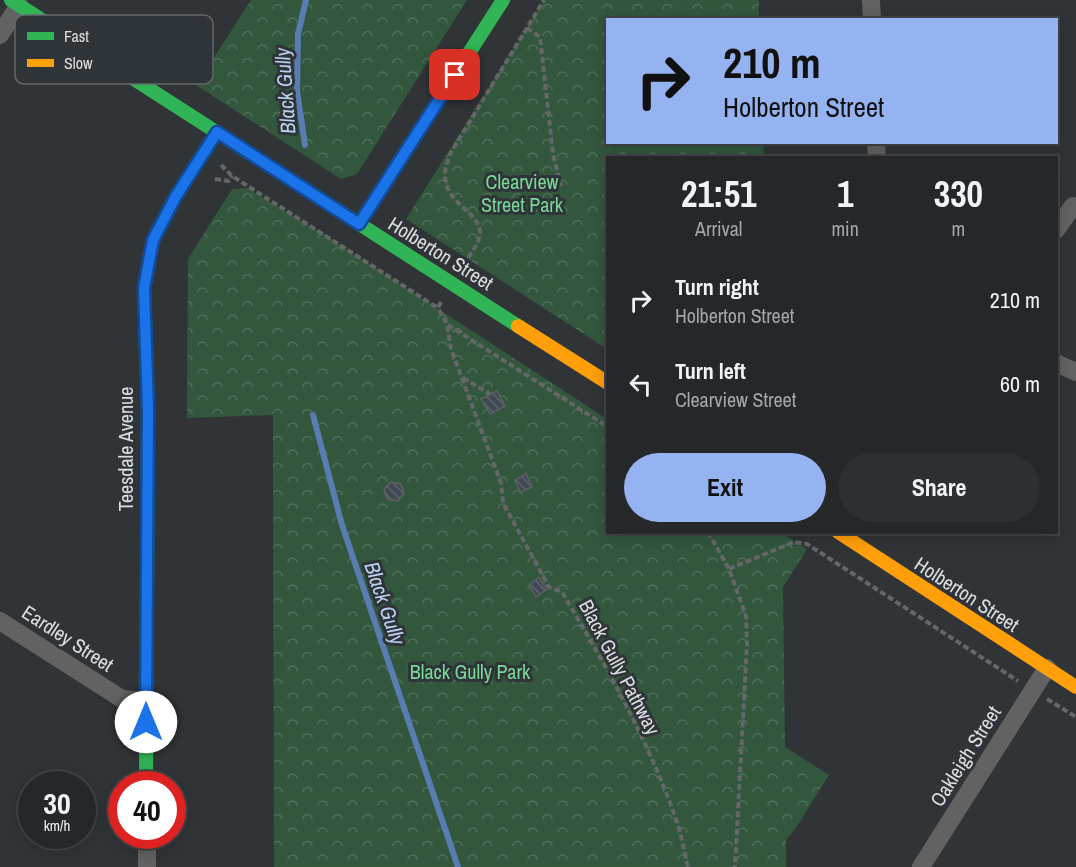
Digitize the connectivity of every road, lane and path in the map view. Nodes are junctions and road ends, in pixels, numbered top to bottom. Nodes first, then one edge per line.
1 (503, 0) edge
2 (544, 0) edge
3 (871, 0) edge
4 (15, 3) edge
5 (34, 15) edge
6 (872, 18) edge
7 (527, 28) junction
8 (0, 35) edge
9 (142, 84) edge
10 (217, 132) junction
11 (232, 176) dead end
12 (212, 181) dead end
13 (561, 186) dead end
14 (1074, 206) dead end
15 (359, 224) junction
16 (1058, 227) edge
17 (452, 284) junction
18 (1058, 364) edge
19 (1076, 372) edge
20 (462, 378) junction
21 (606, 382) edge
22 (490, 394) dead end
23 (606, 426) edge
24 (709, 534) edge
25 (841, 534) edge
26 (729, 569) junction
27 (0, 621) edge
28 (1047, 668) junction
29 (1076, 687) edge
30 (1033, 690) junction
31 (146, 701) junction
32 (1076, 717) edge
33 (147, 771) edge
34 (147, 849) edge
35 (147, 867) edge
36 (688, 867) edge
37 (735, 867) edge
38 (921, 867) edge

1 - 15 main road
2 - 7 path
3 - 6 street
4 - 5 main road, Holberton Street
4 - 8 street
7 - 13 path
7 - 17 path
9 - 10 main road, Holberton Street
10 - 15 main road, Holberton Street
10 - 31 main road, Teesdale Avenue
11 - 12 path
14 - 16 street
15 - 17 main road, Holberton Street
17 - 21 main road, Holberton Street
18 - 19 street
20 - 22 path
20 - 23 path, Black Gully Pathway
20 - 36 path, Black Gully Pathway
24 - 26 path
25 - 28 main road, Holberton Street
26 - 30 path
26 - 37 path
27 - 31 street, Eardley Street
28 - 29 main road, Holberton Street
28 - 30 street, Oakleigh Street
30 - 32 path
30 - 38 street, Oakleigh Street
31 - 33 main road, Teesdale Avenue
34 - 35 street

